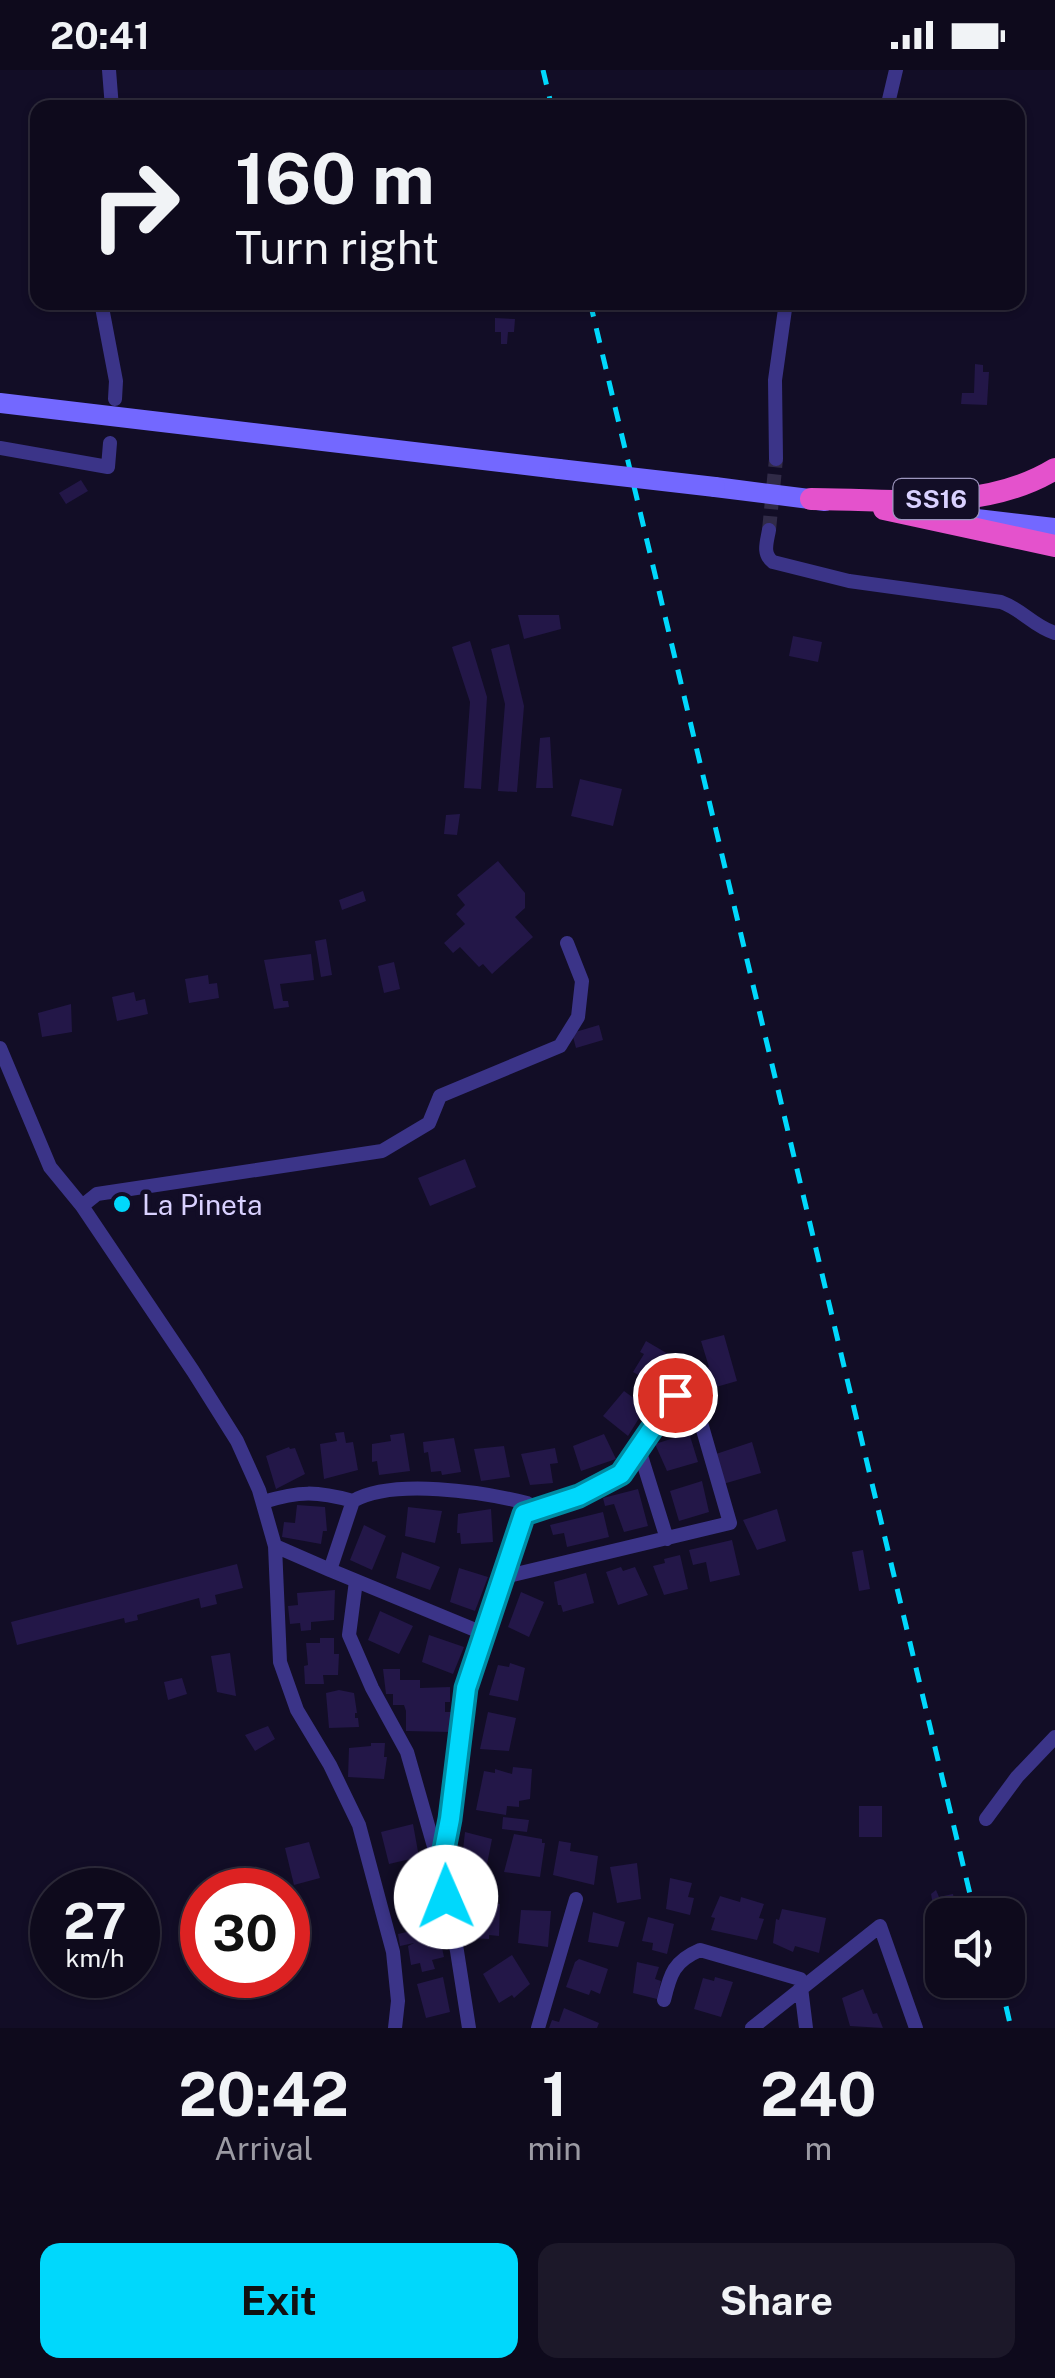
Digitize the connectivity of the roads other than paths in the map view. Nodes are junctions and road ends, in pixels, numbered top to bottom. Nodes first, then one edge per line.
1 (108, 70) edge
2 (896, 70) edge
3 (111, 100) edge
4 (890, 100) edge
5 (103, 310) edge
6 (785, 310) edge
7 (115, 399) dead end
8 (0, 404) edge
9 (110, 442) dead end
10 (0, 448) edge
11 (776, 460) tunnel mouth
12 (1055, 469) edge
13 (812, 499) junction
14 (876, 507) junction
15 (1055, 528) edge
16 (769, 530) tunnel mouth
17 (1055, 546) edge
18 (1055, 633) edge
19 (567, 943) dead end
20 (0, 1048) edge
21 (82, 1206) junction
22 (638, 1446) junction
23 (353, 1501) junction
24 (263, 1502) junction
25 (524, 1514) junction
26 (666, 1539) junction
27 (275, 1546) junction
28 (330, 1570) junction
29 (504, 1577) junction
30 (356, 1580) junction
31 (485, 1634) junction
32 (1055, 1737) edge
33 (986, 1819) dead end
34 (440, 1870) junction
35 (576, 1899) dead end
36 (801, 1989) junction
37 (664, 2000) dead end
38 (395, 2028) edge
39 (468, 2028) edge
40 (538, 2028) edge
41 (752, 2028) edge
42 (806, 2028) edge
43 (916, 2028) edge

1 - 3 street
2 - 4 street
5 - 7 street
6 - 11 street
8 - 13 main road, bridge
9 - 10 street
12 - 13 highway, SS16
13 - 14 main road
14 - 15 main road
14 - 17 highway, SS16
16 - 18 street
19 - 21 street
20 - 21 street
21 - 24 street
22 - 25 street
22 - 26 street
22 - 26 street
23 - 24 street
23 - 25 street
23 - 28 street
24 - 27 street
25 - 29 street
26 - 29 street
27 - 28 street
27 - 38 street
28 - 30 street
29 - 31 street
30 - 31 street
30 - 34 street
31 - 34 street
32 - 33 street
34 - 39 street
35 - 40 street
36 - 37 street
36 - 41 street
36 - 42 street
36 - 43 street

